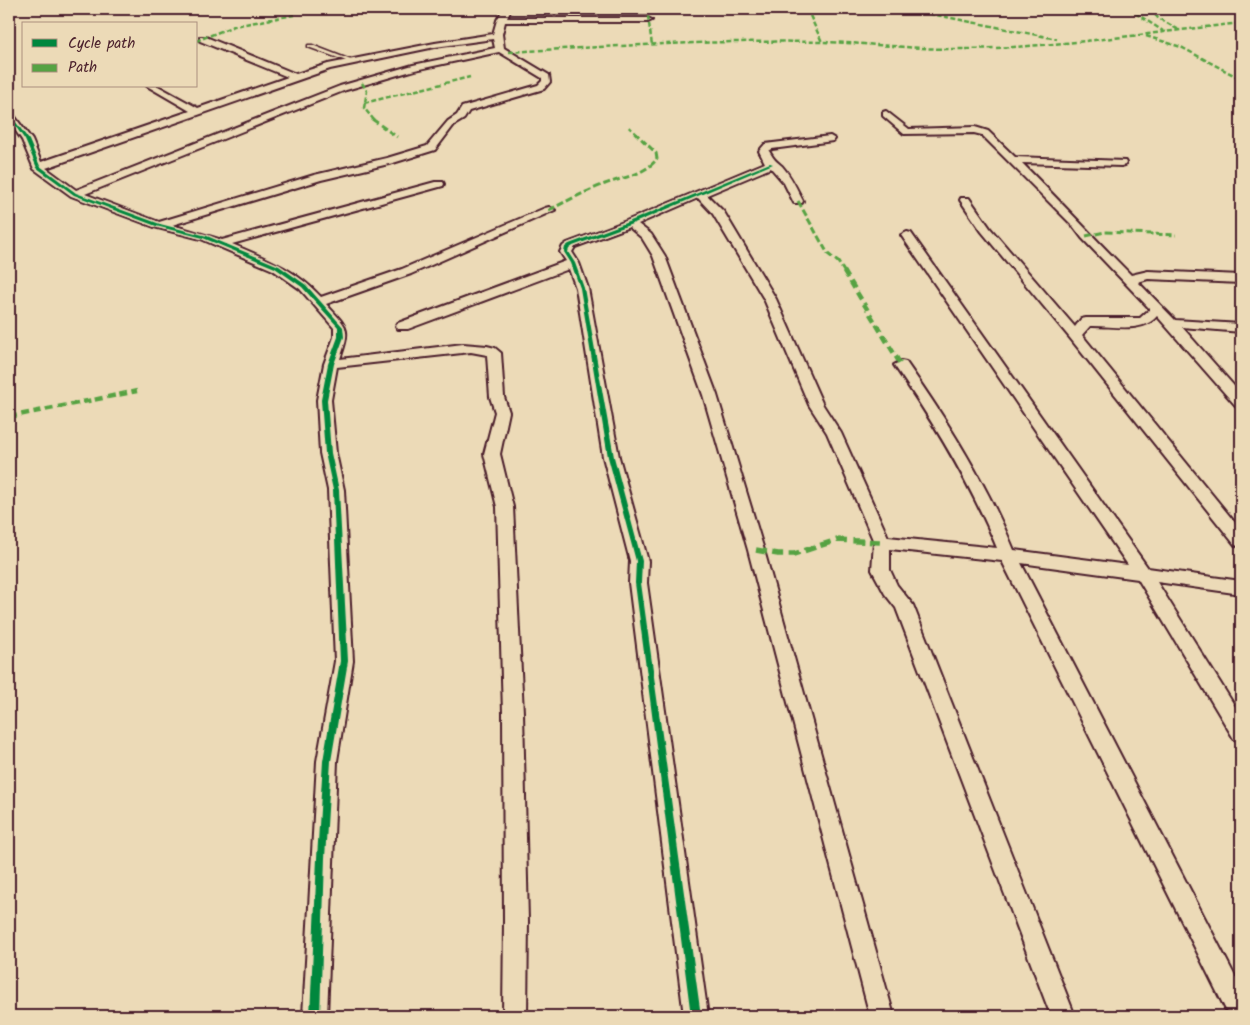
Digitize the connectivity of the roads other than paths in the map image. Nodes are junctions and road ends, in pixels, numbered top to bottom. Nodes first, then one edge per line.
1 (507, 9) edge
2 (501, 20) junction
3 (648, 20) dead end
4 (497, 36) junction
5 (203, 39) dead end
6 (310, 46) dead end
7 (500, 49) junction
8 (354, 62) junction
9 (296, 77) junction
10 (155, 88) edge
11 (199, 112) junction
12 (886, 114) dead end
13 (9, 115) edge
14 (830, 139) dead end
15 (1013, 160) junction
16 (1120, 163) dead end
17 (771, 164) junction
18 (38, 167) junction
19 (439, 184) dead end
20 (699, 193) junction
21 (75, 194) junction
22 (965, 200) dead end
23 (798, 202) dead end
24 (549, 210) dead end
25 (630, 223) junction
26 (158, 226) junction
27 (907, 235) dead end
28 (220, 244) junction
29 (573, 262) junction
30 (1241, 279) edge
31 (1130, 282) junction
32 (319, 302) junction
33 (1157, 309) junction
34 (1172, 324) junction
35 (403, 326) dead end
36 (1241, 328) edge
37 (1075, 335) junction
38 (331, 364) junction
39 (901, 365) dead end
40 (1241, 403) edge
41 (1241, 541) edge
42 (882, 542) junction
43 (1008, 555) junction
44 (1144, 574) junction
45 (1241, 587) edge
46 (1241, 733) edge
47 (1241, 1013) edge
48 (315, 1016) edge
49 (515, 1016) edge
50 (696, 1016) edge
51 (882, 1016) edge
52 (1063, 1016) edge

1 - 2 street
2 - 3 street
2 - 4 street
4 - 7 street
4 - 8 street
5 - 9 street
6 - 8 lane
7 - 21 street
7 - 26 street
8 - 9 street
9 - 11 street
10 - 11 street
11 - 18 street
12 - 15 street
13 - 18 street
14 - 17 street
15 - 16 street
15 - 31 street
17 - 20 street
17 - 23 street
18 - 21 street
19 - 28 street
20 - 25 street
20 - 42 street
21 - 26 street
22 - 37 street
24 - 32 street
25 - 29 street
25 - 51 street
26 - 28 street
27 - 44 street
28 - 32 street
29 - 35 street
29 - 50 street
30 - 31 street
31 - 33 street
32 - 38 street
33 - 34 street
33 - 37 street
34 - 36 street
34 - 40 street
37 - 41 street
38 - 48 street
38 - 49 street
39 - 43 street
42 - 43 street
42 - 52 street
43 - 44 street
43 - 47 street
44 - 45 street
44 - 46 street

